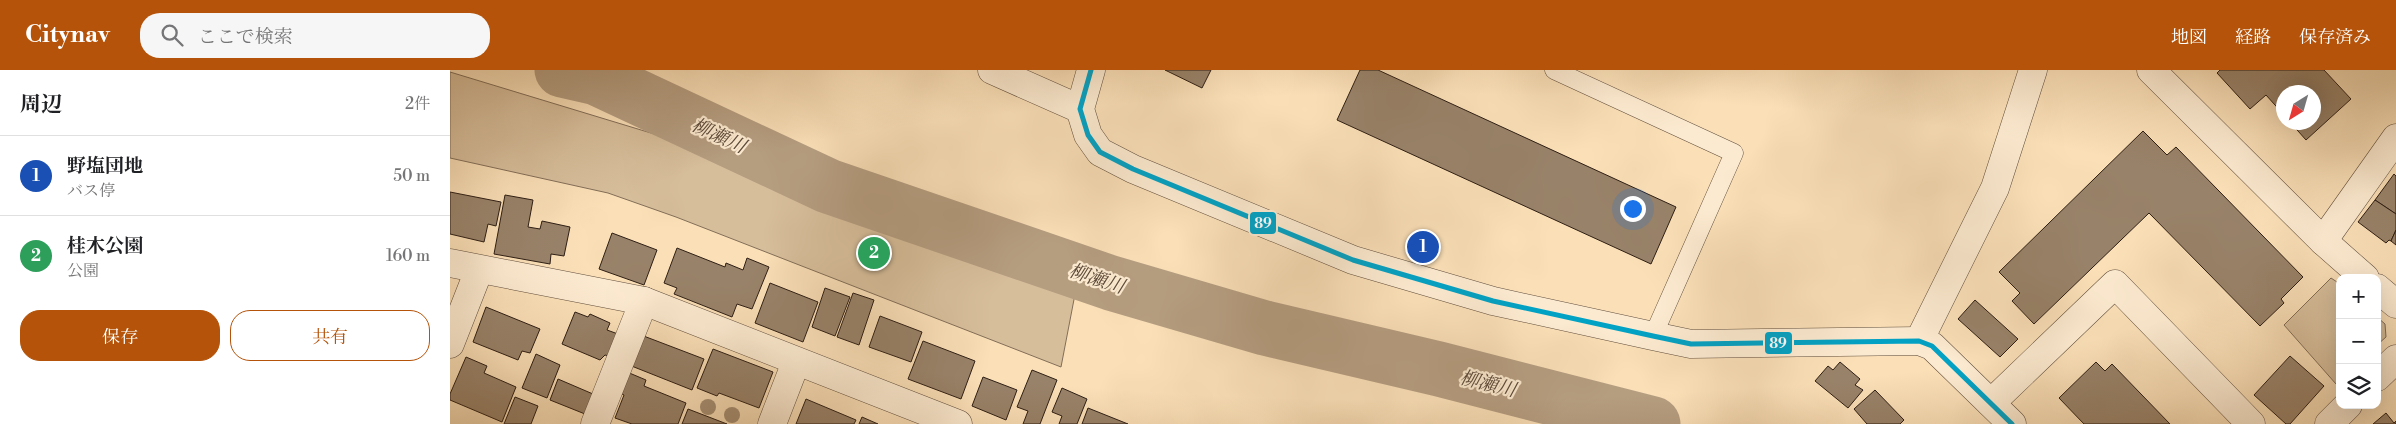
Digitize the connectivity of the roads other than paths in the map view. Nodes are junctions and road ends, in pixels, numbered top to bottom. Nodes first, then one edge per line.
1 (992, 70) edge
2 (1091, 70) edge
3 (1554, 70) edge
4 (2034, 70) edge
5 (2151, 70) edge
6 (1080, 109) junction
7 (2392, 153) edge
8 (2323, 241) junction
9 (450, 263) edge
10 (479, 270) junction
11 (2360, 274) edge
12 (2381, 291) edge
13 (644, 302) junction
14 (2396, 304) edge
15 (1653, 336) junction
16 (1919, 342) junction
17 (450, 344) edge
18 (2396, 359) edge
19 (796, 362) junction
20 (2381, 373) edge
21 (1991, 403) junction
22 (2344, 409) edge
23 (946, 422) edge
24 (594, 424) edge
25 (772, 424) edge
26 (2012, 424) edge
27 (2251, 424) edge
28 (2329, 424) edge

1 - 6 street
2 - 6 street
3 - 15 lane
4 - 16 street
5 - 8 street
6 - 15 street
7 - 8 street
8 - 11 street
9 - 10 street
10 - 13 street
10 - 17 street
12 - 14 street
13 - 19 street
13 - 24 street
15 - 16 street
16 - 21 street
18 - 20 street
19 - 23 street
19 - 25 street
21 - 26 street
21 - 27 street
22 - 28 street

